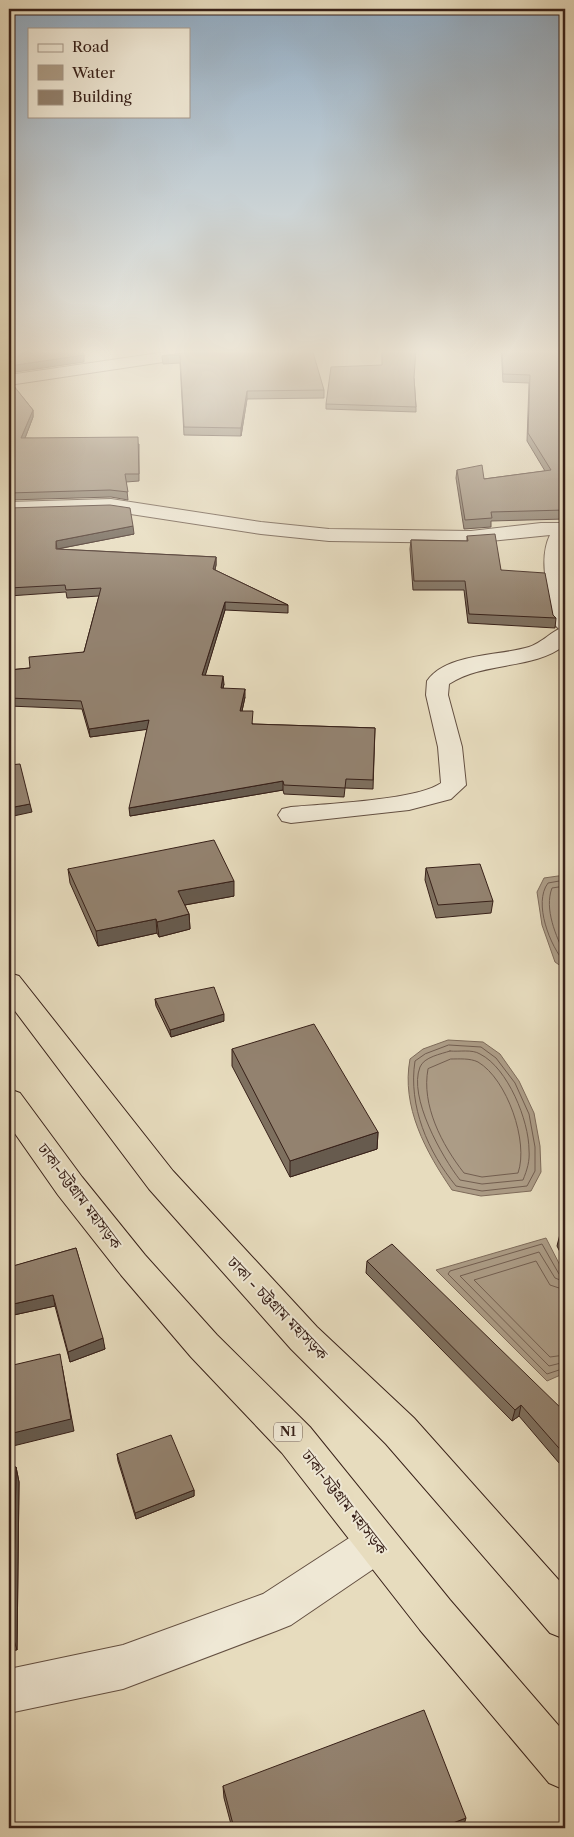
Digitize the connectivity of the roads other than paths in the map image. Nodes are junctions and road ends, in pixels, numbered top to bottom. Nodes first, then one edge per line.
1 (9, 508) edge
2 (565, 531) edge
3 (565, 624) edge
4 (565, 634) edge
5 (291, 814) dead end
6 (9, 983) edge
7 (9, 1101) edge
8 (377, 1543) junction
9 (565, 1618) edge
10 (9, 1691) edge
11 (565, 1766) edge

1 - 2 street
2 - 3 street
4 - 5 street
6 - 9 highway, ঢাকা - চট্টগ্রাম মহাসড়ক
7 - 8 highway, ঢাকা-চট্টগ্রাম মহাসড়ক / N1
8 - 10 street
8 - 11 highway, ঢাকা-চট্টগ্রাম মহাসড়ক / N1

